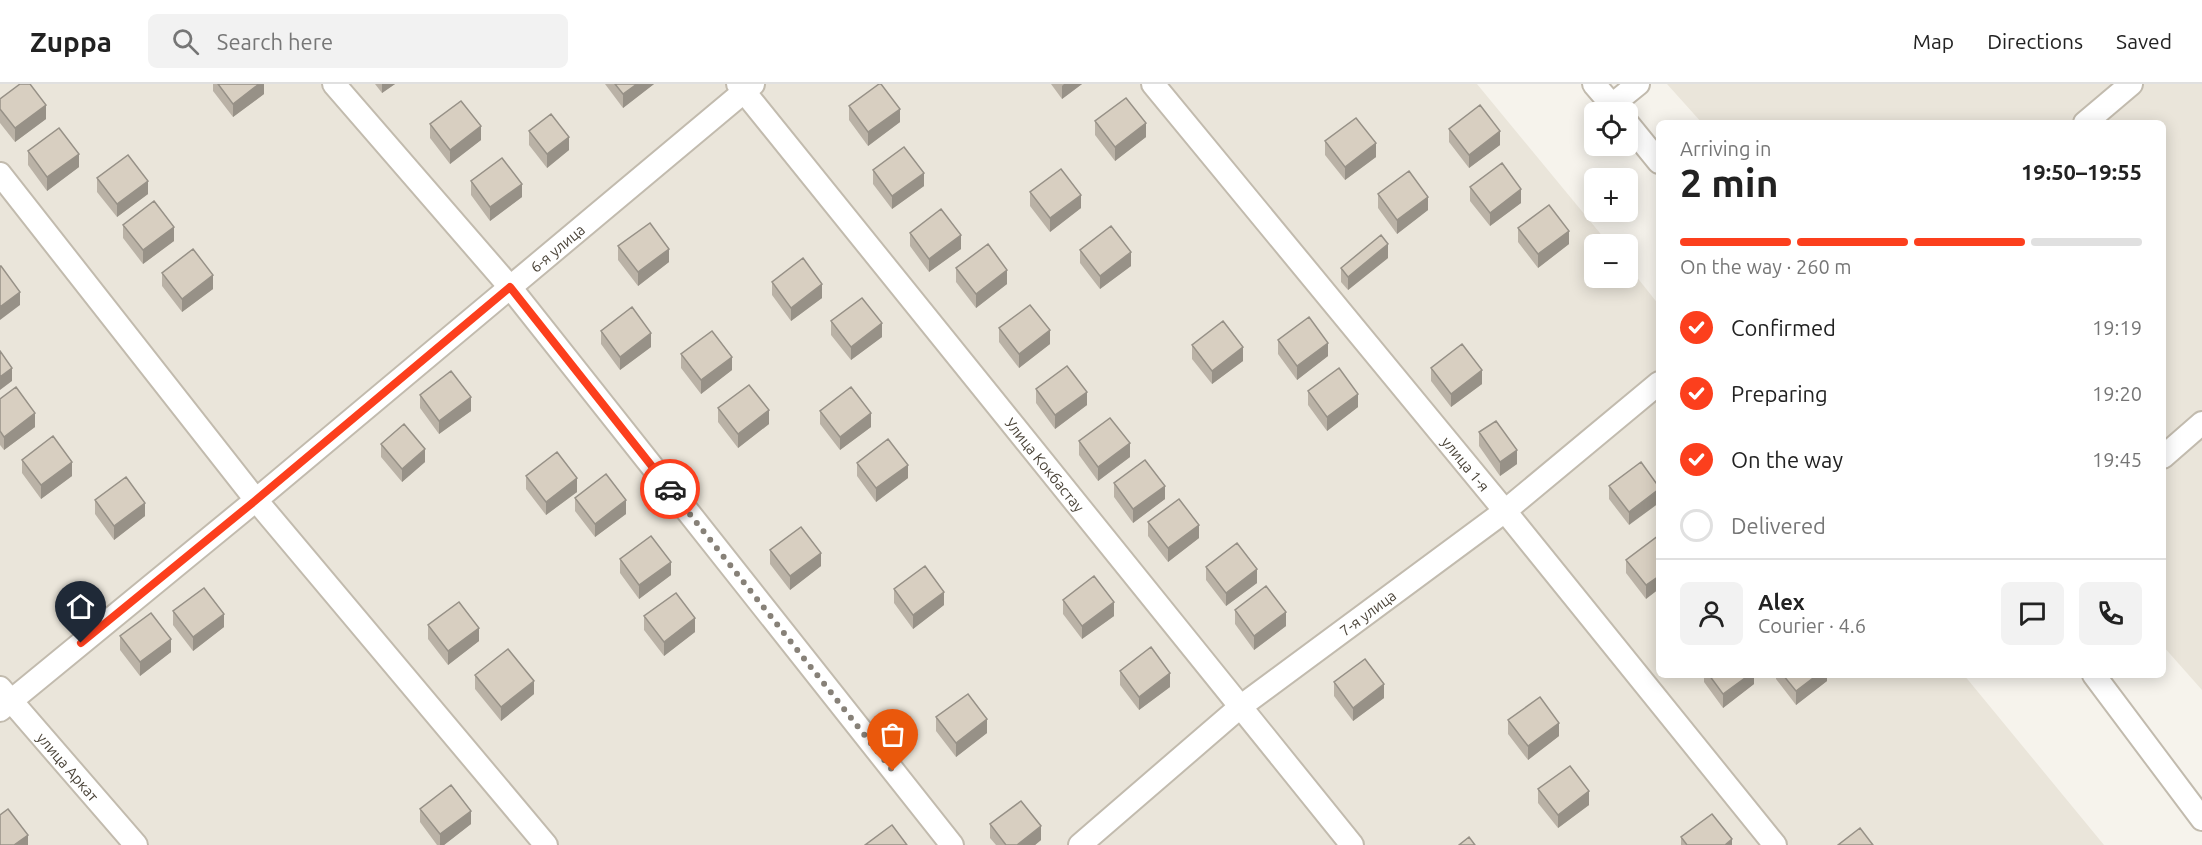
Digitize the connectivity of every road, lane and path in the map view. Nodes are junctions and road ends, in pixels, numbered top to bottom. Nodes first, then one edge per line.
1 (334, 84) edge
2 (1153, 84) edge
3 (1594, 84) edge
4 (1638, 84) edge
5 (2131, 84) edge
6 (745, 86) edge
7 (1609, 102) edge
8 (1621, 102) edge
9 (2089, 120) edge
10 (1638, 136) edge
11 (1656, 158) edge
12 (0, 174) edge
13 (510, 287) junction
14 (1656, 385) edge
15 (2202, 423) edge
16 (2166, 454) edge
17 (256, 500) junction
18 (1505, 511) junction
19 (2096, 678) edge
20 (3, 700) edge
21 (1240, 706) junction
22 (2202, 819) edge
23 (136, 845) edge
24 (546, 845) edge
25 (952, 845) edge
26 (1080, 845) edge
27 (1352, 845) edge
28 (1775, 845) edge

1 - 13 street
2 - 18 street, улица 1-я
3 - 7 street
4 - 8 street
5 - 9 street
6 - 13 street, 6-я улица
6 - 21 street, Улица Кокбастау
10 - 11 street
12 - 17 street
13 - 17 street, 6-я улица
13 - 25 street
14 - 18 street, 7-я улица
15 - 16 street
17 - 20 street, 6-я улица
17 - 24 street
18 - 21 street, 7-я улица
18 - 28 street, улица 1-я
19 - 22 street
20 - 23 street, улица Аркат
21 - 26 street, 7-я улица
21 - 27 street, Улица Кокбастау

